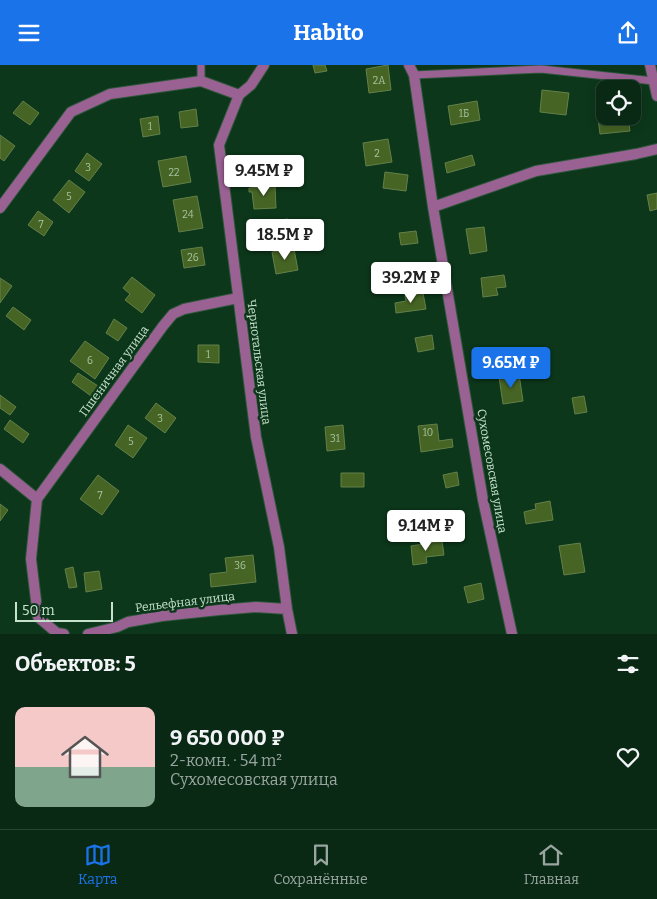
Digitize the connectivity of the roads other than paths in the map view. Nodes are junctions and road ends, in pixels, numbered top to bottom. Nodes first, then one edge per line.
1 (201, 65) edge
2 (264, 65) edge
3 (409, 65) edge
4 (650, 65) edge
5 (414, 70) edge
6 (201, 81) junction
7 (654, 81) junction
8 (239, 95) junction
9 (657, 96) edge
10 (657, 149) edge
11 (433, 207) junction
12 (0, 208) edge
13 (238, 298) junction
14 (0, 469) edge
15 (37, 499) junction
16 (286, 609) junction
17 (117, 630) edge
18 (64, 634) edge
19 (88, 634) edge
20 (292, 634) edge
21 (512, 634) edge

1 - 6 lane
2 - 8 street
3 - 5 street, Сухомесовская улица
4 - 7 street
5 - 7 lane
5 - 11 street, Сухомесовская улица
6 - 8 street
6 - 12 street
7 - 9 street
8 - 13 street, Чернотальская улица
10 - 11 street
11 - 21 street, Сухомесовская улица
13 - 15 street, Пшеничная улица
13 - 16 street, Чернотальская улица
14 - 15 street
15 - 18 street
16 - 17 street, Рельефная улица
16 - 20 street, Чернотальская улица
17 - 19 street, Рельефная улица

